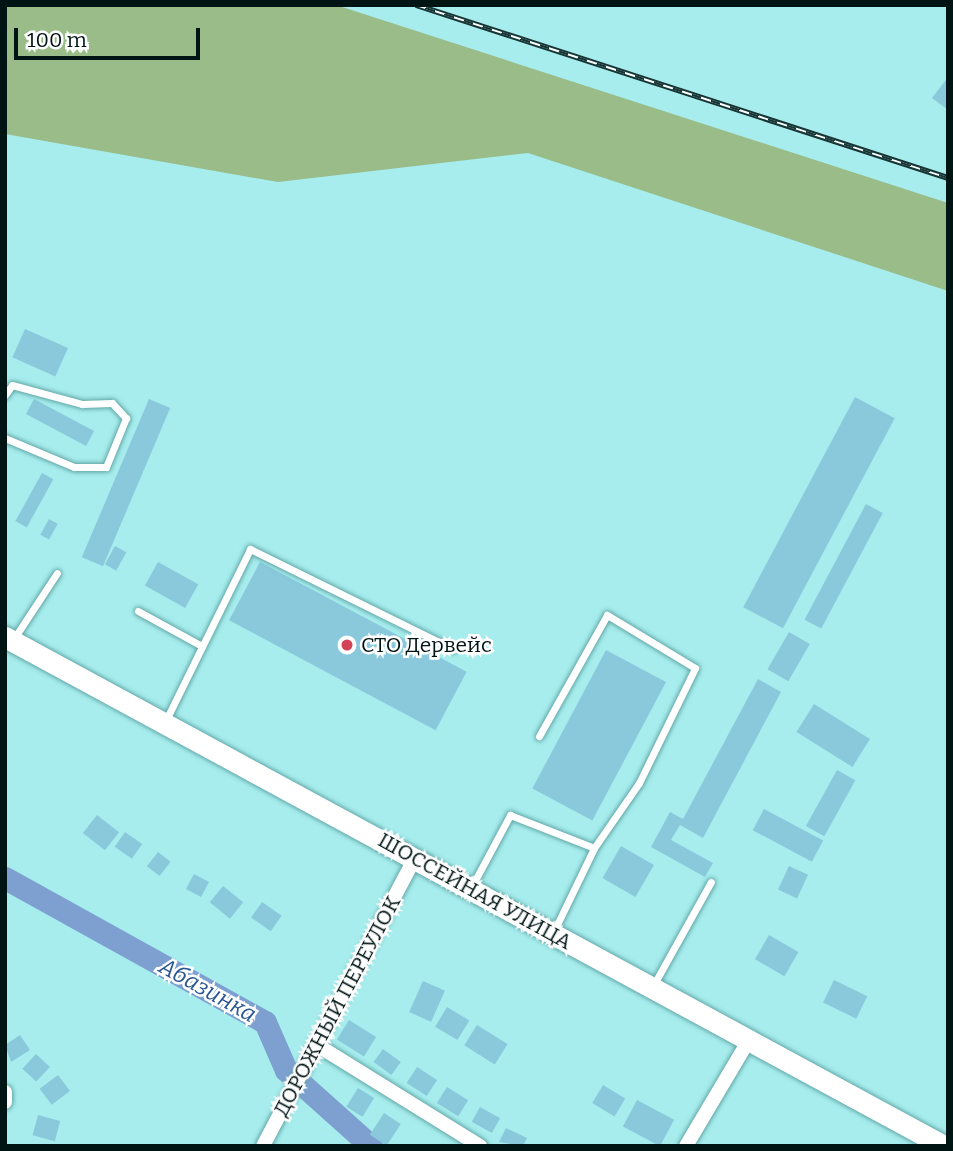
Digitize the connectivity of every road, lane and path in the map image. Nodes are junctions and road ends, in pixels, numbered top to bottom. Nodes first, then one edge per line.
1 (5, 395) edge
2 (5, 438) edge
3 (57, 573) dead end
4 (138, 611) dead end
5 (8, 642) edge
6 (202, 646) junction
7 (453, 649) dead end
8 (164, 723) junction
9 (539, 736) dead end
10 (593, 848) junction
11 (411, 865) junction
12 (710, 882) dead end
13 (470, 890) junction
14 (552, 934) junction
15 (650, 990) junction
16 (747, 1042) junction
17 (317, 1045) junction
18 (5, 1092) edge
19 (5, 1102) edge
20 (263, 1146) edge
21 (480, 1146) edge
22 (686, 1146) edge
23 (931, 1146) edge
24 (944, 1146) edge

1 - 2 lane
3 - 5 lane
4 - 6 lane
5 - 8 main road, ШОССЕЙНАЯ УЛИЦА
5 - 11 main road, ШОССЕЙНАЯ УЛИЦА
6 - 7 lane
6 - 8 lane
8 - 13 main road, ШОССЕЙНАЯ УЛИЦА
9 - 10 lane
10 - 13 lane
10 - 14 lane
11 - 15 main road, ШОССЕЙНАЯ УЛИЦА
11 - 17 street, ДОРОЖНЫЙ ПЕРЕУЛОК
12 - 15 lane
13 - 14 main road, ШОССЕЙНАЯ УЛИЦА
14 - 15 main road, ШОССЕЙНАЯ УЛИЦА
15 - 16 main road, ШОССЕЙНАЯ УЛИЦА
16 - 22 street
16 - 23 main road, ШОССЕЙНАЯ УЛИЦА
16 - 24 main road, ШОССЕЙНАЯ УЛИЦА
17 - 20 street, ДОРОЖНЫЙ ПЕРЕУЛОК
17 - 21 street
18 - 19 street

